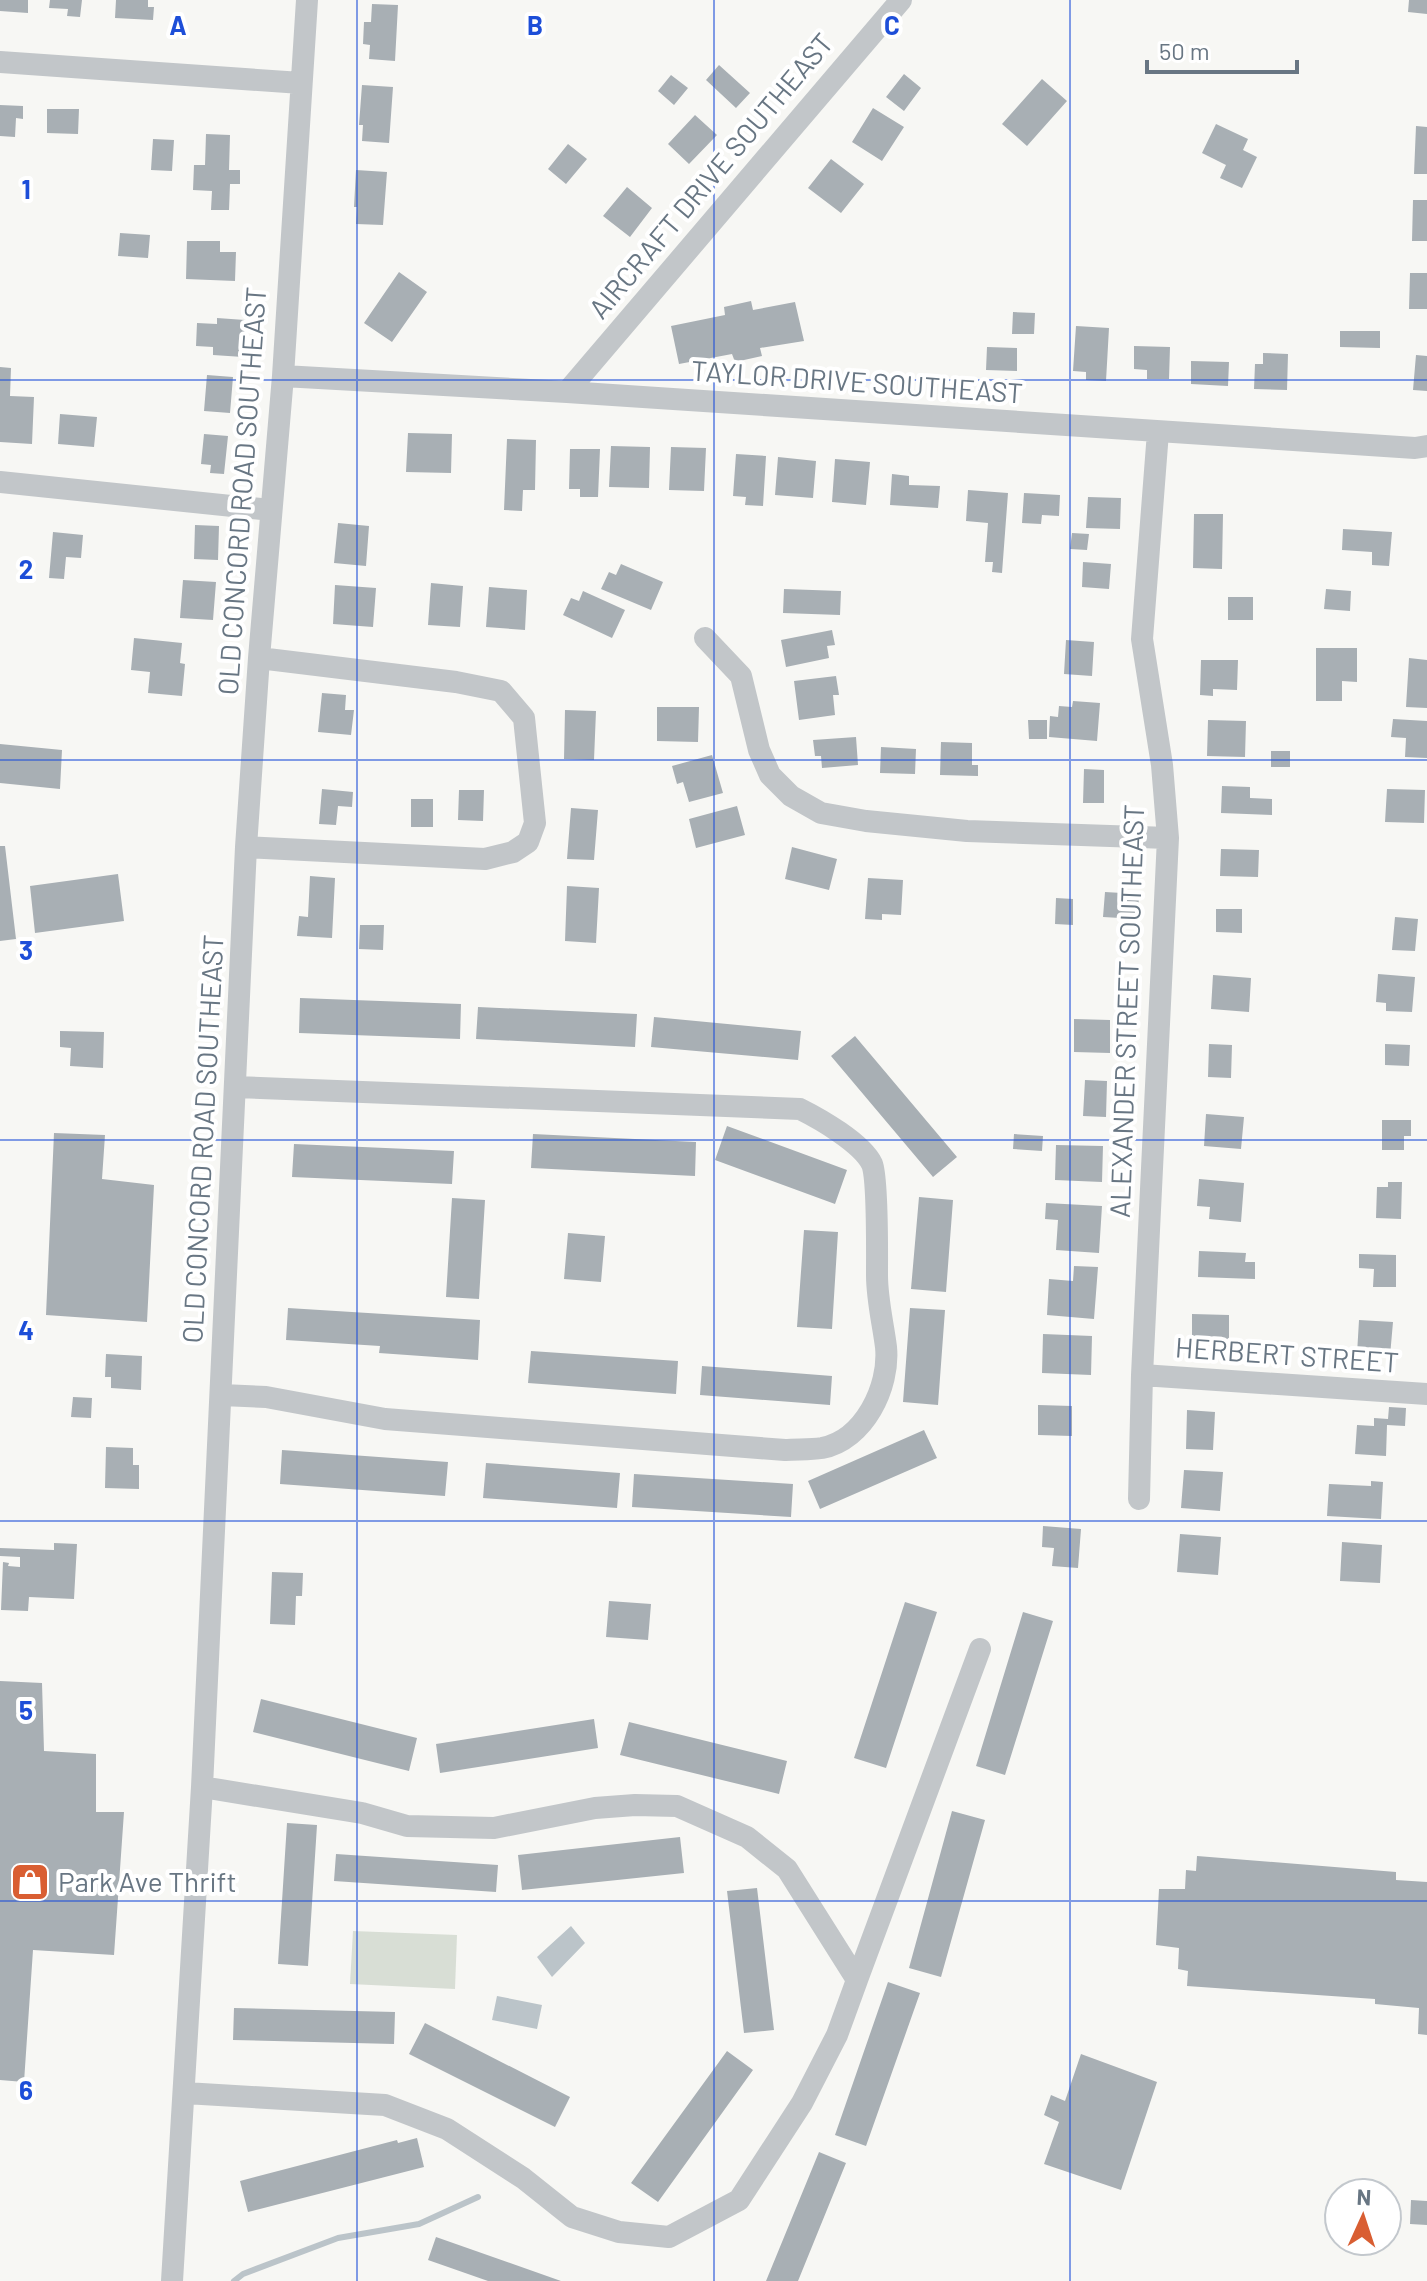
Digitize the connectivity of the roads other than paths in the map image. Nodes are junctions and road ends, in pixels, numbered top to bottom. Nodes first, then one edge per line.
1 (307, 0) edge
2 (901, 0) edge
3 (0, 62) edge
4 (301, 83) junction
5 (283, 376) junction
6 (567, 392) junction
7 (1158, 432) junction
8 (1427, 446) edge
9 (0, 482) edge
10 (271, 510) junction
11 (705, 638) dead end
12 (259, 658) junction
13 (1168, 838) junction
14 (246, 847) junction
15 (236, 1087) junction
16 (1142, 1375) junction
17 (1427, 1394) edge
18 (222, 1395) junction
19 (1139, 1499) dead end
20 (980, 1649) dead end
21 (202, 1787) junction
22 (857, 1980) junction
23 (185, 2093) junction
24 (172, 2281) edge

1 - 4 street, OLD CONCORD ROAD SOUTHEAST
2 - 6 street, AIRCRAFT DRIVE SOUTHEAST
3 - 4 street
4 - 5 street, OLD CONCORD ROAD SOUTHEAST
5 - 6 street, TAYLOR DRIVE SOUTHEAST
5 - 10 street, OLD CONCORD ROAD SOUTHEAST
6 - 7 street, TAYLOR DRIVE SOUTHEAST
7 - 8 street, TAYLOR DRIVE SOUTHEAST
7 - 13 street, ALEXANDER STREET SOUTHEAST
9 - 10 street
10 - 12 street, OLD CONCORD ROAD SOUTHEAST
11 - 13 street
12 - 14 street, OLD CONCORD ROAD SOUTHEAST
12 - 14 street
13 - 16 street, ALEXANDER STREET SOUTHEAST
14 - 15 street, OLD CONCORD ROAD SOUTHEAST
15 - 18 street, OLD CONCORD ROAD SOUTHEAST
15 - 18 street
16 - 17 street, HERBERT STREET
16 - 19 street, ALEXANDER STREET SOUTHEAST
18 - 21 street, OLD CONCORD ROAD SOUTHEAST
20 - 22 street
21 - 22 street
21 - 23 street, OLD CONCORD ROAD SOUTHEAST
22 - 23 street
23 - 24 street, OLD CONCORD ROAD SOUTHEAST

